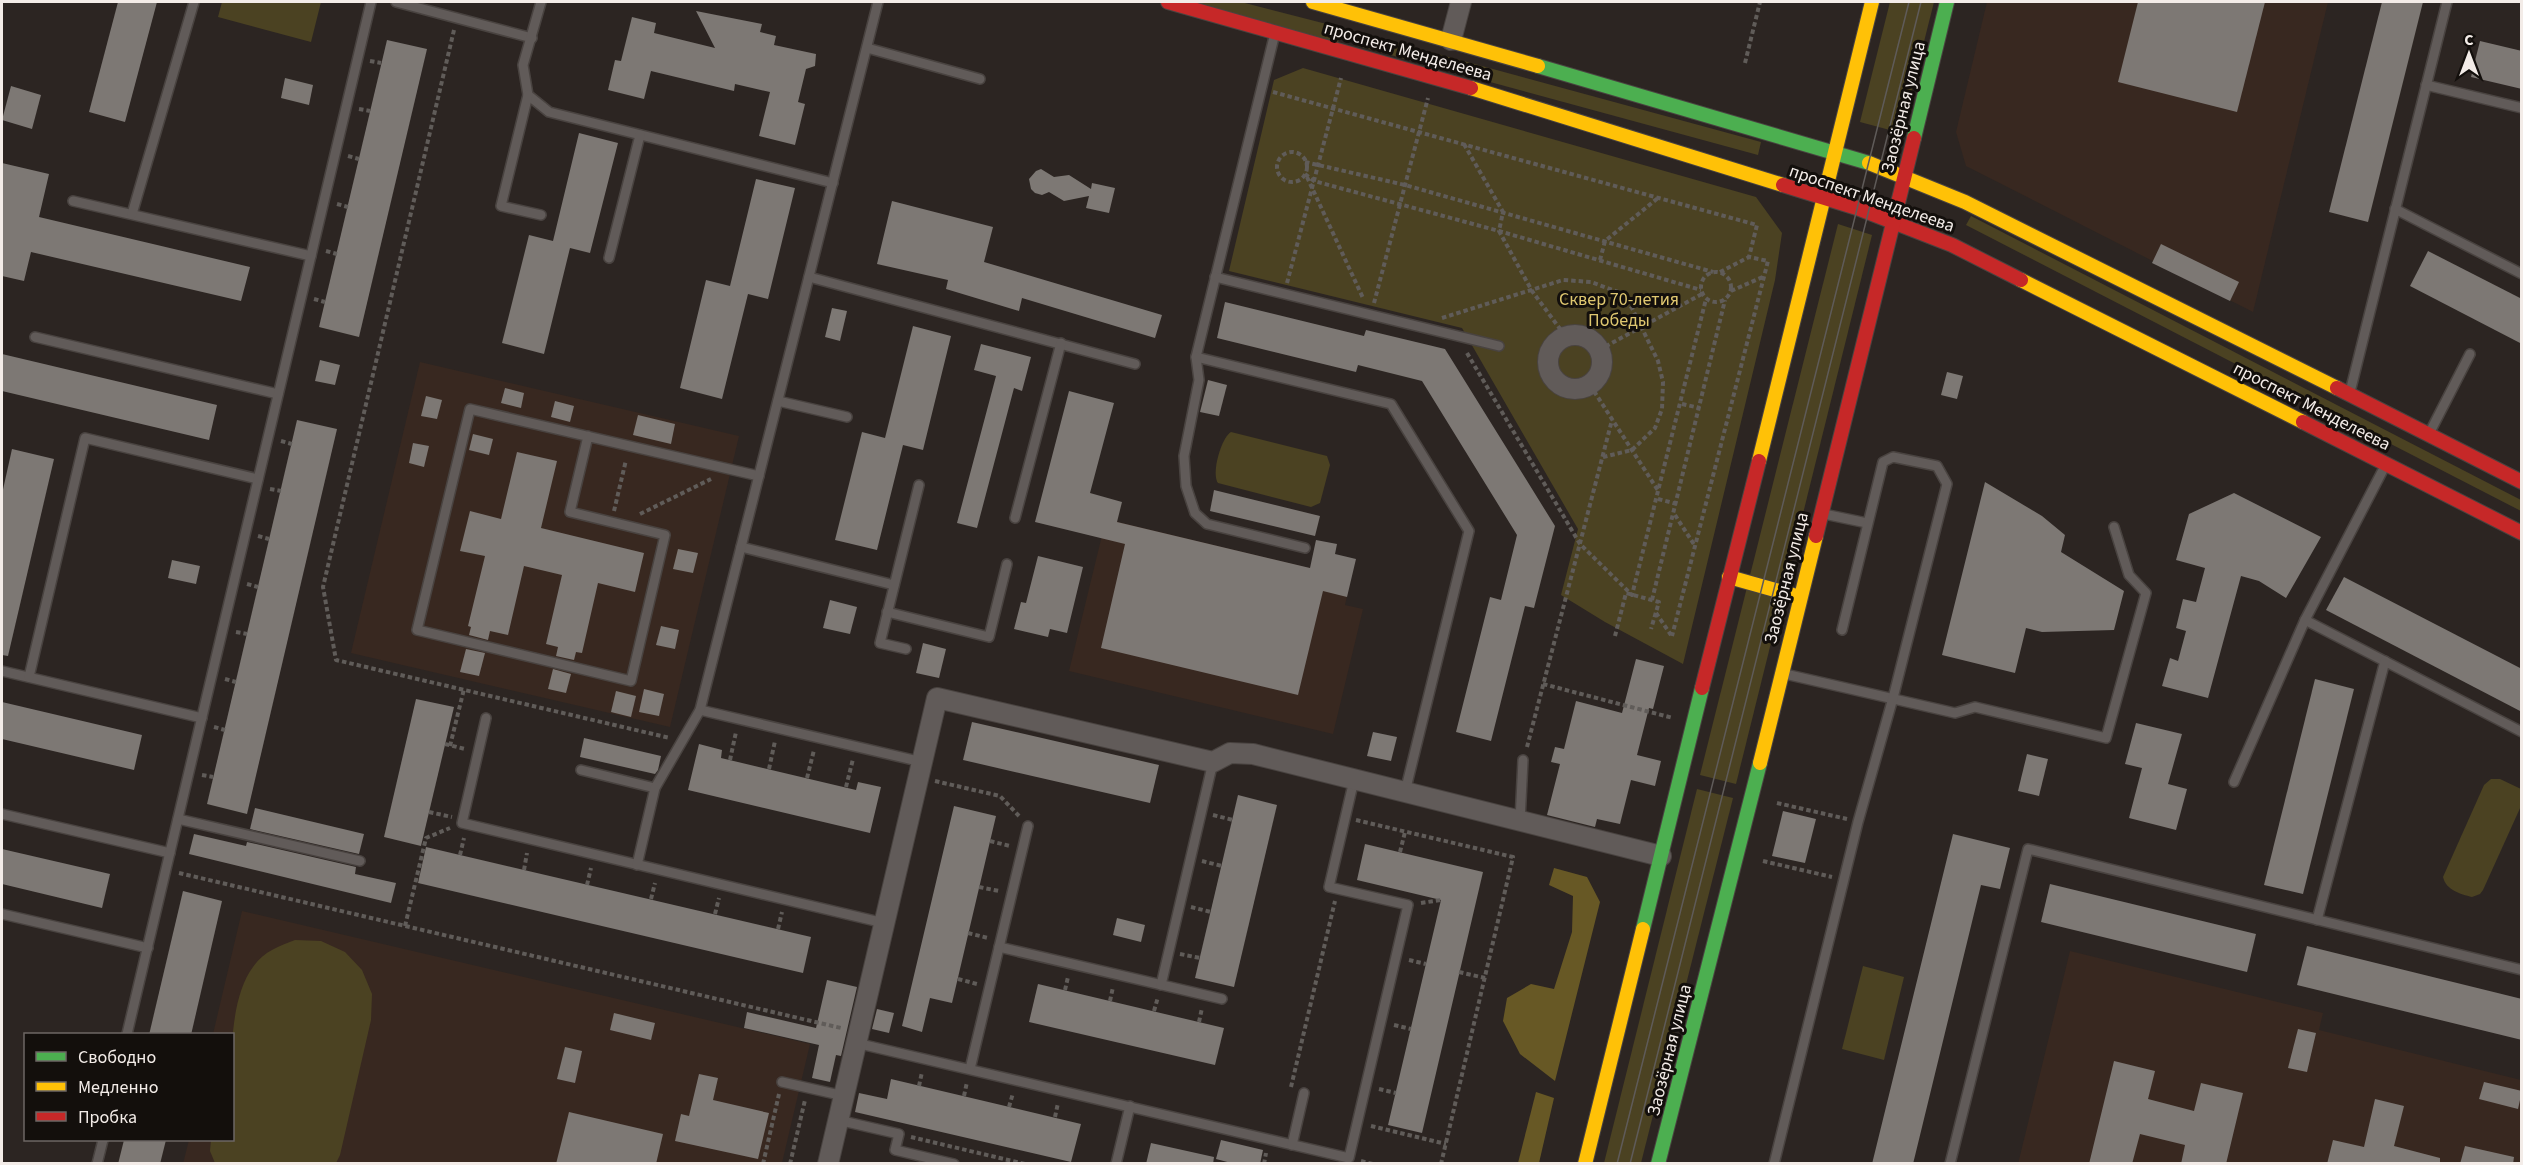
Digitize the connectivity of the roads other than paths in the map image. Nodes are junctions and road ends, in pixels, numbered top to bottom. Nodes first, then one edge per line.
1 (194, 2) edge
2 (371, 2) edge
3 (396, 2) edge
4 (541, 2) edge
5 (878, 2) edge
6 (1168, 2) edge
7 (1313, 2) edge
8 (1461, 2) edge
9 (1872, 2) edge
10 (1947, 2) edge
11 (2447, 2) edge
12 (1276, 32) junction
13 (532, 38) junction
14 (1451, 40) junction
15 (867, 48) junction
16 (980, 79) dead end
17 (2426, 85) junction
18 (528, 94) junction
19 (2522, 108) edge
20 (640, 135) junction
21 (1834, 153) junction
22 (1904, 177) junction
23 (833, 183) junction
24 (1823, 198) junction
25 (73, 201) dead end
26 (2395, 210) junction
27 (132, 214) junction
28 (541, 215) dead end
29 (1893, 221) junction
30 (311, 256) junction
31 (609, 258) dead end
32 (2522, 274) edge
33 (809, 277) junction
34 (1215, 277) junction
35 (35, 337) dead end
36 (1061, 343) junction
37 (1499, 346) dead end
38 (2470, 354) dead end
39 (1196, 357) junction
40 (1135, 363) dead end
41 (1590, 385) joint
42 (278, 394) junction
43 (2349, 394) junction
44 (778, 401) junction
45 (847, 417) dead end
46 (2428, 434) junction
47 (588, 436) junction
48 (2386, 464) junction
49 (759, 476) junction
50 (258, 479) junction
51 (2522, 482) edge
52 (919, 485) dead end
53 (1821, 514) junction
54 (1015, 518) dead end
55 (1867, 524) junction
56 (2114, 527) dead end
57 (2522, 533) edge
58 (741, 547) junction
59 (1305, 548) dead end
60 (1007, 564) dead end
61 (1729, 577) junction
62 (894, 585) junction
63 (1800, 597) junction
64 (887, 612) junction
65 (2305, 620) junction
66 (1842, 630) dead end
67 (906, 649) dead end
68 (2385, 661) junction
69 (2, 671) edge
70 (1781, 673) junction
71 (29, 677) junction
72 (1893, 698) junction
73 (700, 710) junction
74 (202, 718) junction
75 (486, 718) dead end
76 (2522, 732) edge
77 (1523, 760) road end
78 (1213, 762) junction
79 (581, 770) dead end
80 (920, 770) junction
81 (1354, 780) junction
82 (2234, 782) dead end
83 (655, 788) junction
84 (1405, 792) junction
85 (2, 814) edge
86 (178, 819) junction
87 (1520, 821) junction
88 (1028, 826) road end
89 (170, 853) junction
90 (1661, 856) junction
91 (360, 861) dead end
92 (637, 865) junction
93 (2, 914) edge
94 (2317, 920) junction
95 (885, 923) junction
96 (1000, 944) junction
97 (148, 948) junction
98 (2522, 970) edge
99 (1161, 985) junction
100 (1222, 999) dead end
101 (128, 1033) edge
102 (857, 1037) junction
103 (970, 1069) junction
104 (782, 1082) road end
105 (1304, 1093) dead end
106 (844, 1096) junction
107 (1130, 1106) junction
108 (838, 1120) junction
109 (103, 1141) edge
110 (1292, 1144) junction
111 (97, 1164) edge
112 (828, 1164) edge
113 (954, 1164) edge
114 (1116, 1164) edge
115 (1585, 1164) edge
116 (1658, 1164) edge
117 (1774, 1164) edge
118 (1950, 1164) edge

1 - 27 lane
2 - 30 lane
3 - 13 lane
4 - 13 lane
5 - 15 lane
6 - 12 main road, проспект Менделеева
7 - 14 main road, проспект Менделеева
8 - 14 street
9 - 21 main road
10 - 22 main road, Заозёрная улица
11 - 17 lane
12 - 24 main road, проспект Менделеева
12 - 34 lane
13 - 18 lane
14 - 21 main road, проспект Менделеева
15 - 16 lane
15 - 23 lane
17 - 19 lane
17 - 26 lane
18 - 20 lane
18 - 28 lane
20 - 23 lane
20 - 31 lane
21 - 22 main road, проспект Менделеева
21 - 24 main road
22 - 29 main road, Заозёрная улица
22 - 43 main road, проспект Менделеева
23 - 33 lane
24 - 29 main road, проспект Менделеева
24 - 61 main road
25 - 27 lane
26 - 32 lane
26 - 43 lane
27 - 30 lane
29 - 48 main road, проспект Менделеева
29 - 53 main road, Заозёрная улица
30 - 42 lane
33 - 36 lane
33 - 44 lane
34 - 37 lane
34 - 39 lane
35 - 42 lane
36 - 40 lane
36 - 54 lane
38 - 46 lane
39 - 59 lane
39 - 84 lane
41 - 41 street
42 - 50 lane
43 - 46 main road, проспект Менделеева
44 - 45 lane
44 - 49 lane
46 - 51 main road, проспект Менделеева
47 - 47 lane
47 - 49 lane
48 - 57 main road, проспект Менделеева
48 - 65 lane
49 - 58 lane
50 - 71 lane
50 - 74 lane
52 - 62 lane
53 - 55 lane
53 - 63 main road, Заозёрная улица
55 - 66 lane
55 - 72 lane
56 - 72 lane
58 - 62 lane
58 - 73 lane
60 - 64 lane
61 - 63 main road
61 - 90 main road
62 - 64 lane
63 - 70 main road, Заозёрная улица
64 - 67 lane
65 - 68 lane
65 - 82 lane
68 - 76 lane
68 - 94 lane
69 - 71 lane
70 - 72 lane
70 - 116 main road, Заозёрная улица
71 - 74 lane
72 - 117 lane
73 - 80 lane
73 - 83 lane
74 - 86 lane
75 - 92 lane
77 - 87 lane
78 - 80 street
78 - 81 street
78 - 99 lane
79 - 83 lane
80 - 95 street
81 - 84 street
81 - 110 lane
83 - 92 lane
84 - 87 street
85 - 89 lane
86 - 89 lane
86 - 91 lane
87 - 90 street
88 - 96 lane
89 - 97 lane
90 - 115 main road
92 - 95 lane
93 - 97 lane
94 - 98 lane
94 - 118 lane
95 - 102 street
96 - 99 lane
96 - 103 lane
97 - 101 lane
99 - 100 lane
102 - 103 lane
102 - 106 street
103 - 107 lane
104 - 106 lane
105 - 110 lane
106 - 108 street
107 - 110 lane
107 - 114 lane
108 - 112 street
108 - 113 lane
109 - 111 lane

